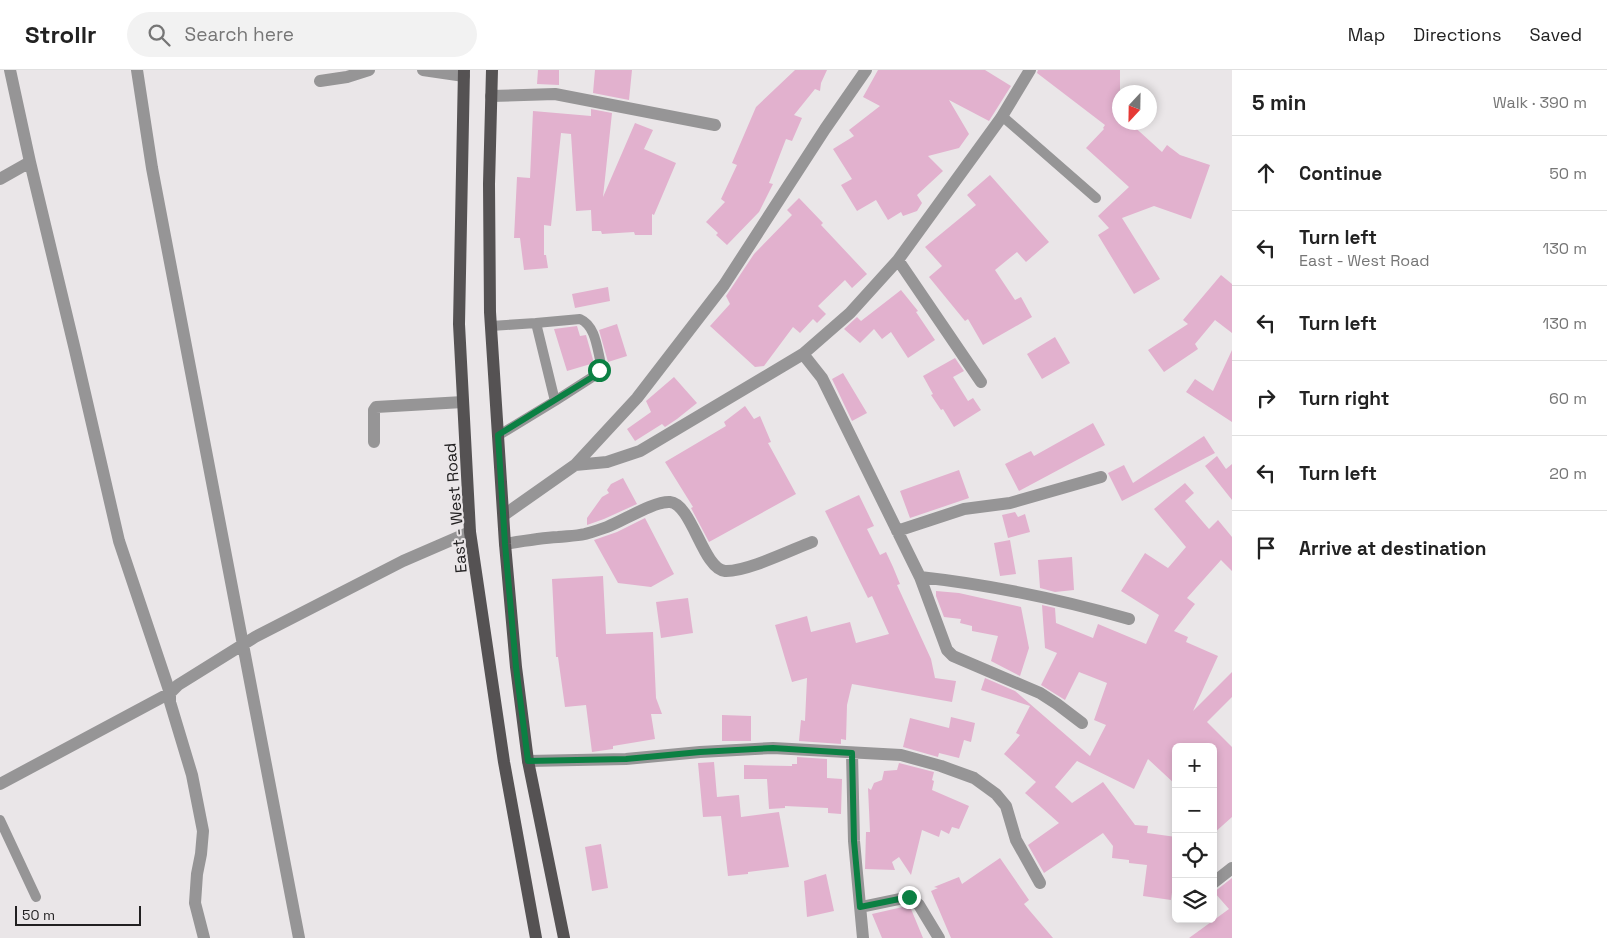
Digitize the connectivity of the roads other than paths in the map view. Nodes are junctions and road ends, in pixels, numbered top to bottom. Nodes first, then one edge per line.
1 (10, 70) edge
2 (137, 70) edge
3 (369, 70) edge
4 (423, 70) edge
5 (492, 70) edge
6 (866, 70) edge
7 (1030, 70) edge
8 (464, 73) edge
9 (320, 80) dead end
10 (491, 96) junction
11 (1002, 116) junction
12 (715, 125) dead end
13 (30, 162) junction
14 (0, 179) edge
15 (1096, 198) dead end
16 (898, 260) junction
17 (536, 323) junction
18 (491, 326) junction
19 (803, 354) junction
20 (981, 382) dead end
21 (555, 401) junction
22 (463, 402) junction
23 (498, 435) junction
24 (374, 442) dead end
25 (575, 465) junction
26 (1100, 477) dead end
27 (504, 515) junction
28 (897, 531) junction
29 (470, 532) junction
30 (812, 542) dead end
31 (505, 544) junction
32 (920, 577) junction
33 (1129, 619) dead end
34 (243, 645) junction
35 (170, 693) junction
36 (1082, 723) dead end
37 (852, 753) junction
38 (528, 761) junction
39 (0, 784) edge
40 (0, 820) edge
41 (1232, 868) edge
42 (1217, 880) edge
43 (1040, 882) dead end
44 (36, 897) dead end
45 (860, 907) junction
46 (204, 938) edge
47 (300, 938) edge
48 (536, 938) edge
49 (564, 938) edge
50 (863, 938) edge
51 (939, 938) edge

1 - 13 street
2 - 34 street
3 - 9 street
4 - 8 street
5 - 10 main road
6 - 25 street
7 - 11 street
8 - 22 main road, East - West Road
10 - 12 street
10 - 18 main road
11 - 15 lane
11 - 16 street
13 - 14 street
13 - 35 street
16 - 19 street
16 - 20 street
17 - 18 lane
17 - 21 lane
17 - 21 lane
18 - 23 main road
19 - 25 street
19 - 28 street
21 - 23 lane
22 - 24 street
22 - 29 main road, East - West Road
23 - 27 main road
25 - 27 street
26 - 28 street
27 - 31 main road
28 - 32 street
29 - 34 street
29 - 48 main road, East - West Road
30 - 31 street
31 - 38 main road
32 - 33 street
32 - 36 street
34 - 35 street
34 - 47 street
35 - 39 street
35 - 46 street
37 - 38 street
37 - 43 street
37 - 45 street
38 - 49 main road
40 - 44 lane
41 - 42 street
45 - 50 street
45 - 51 street

